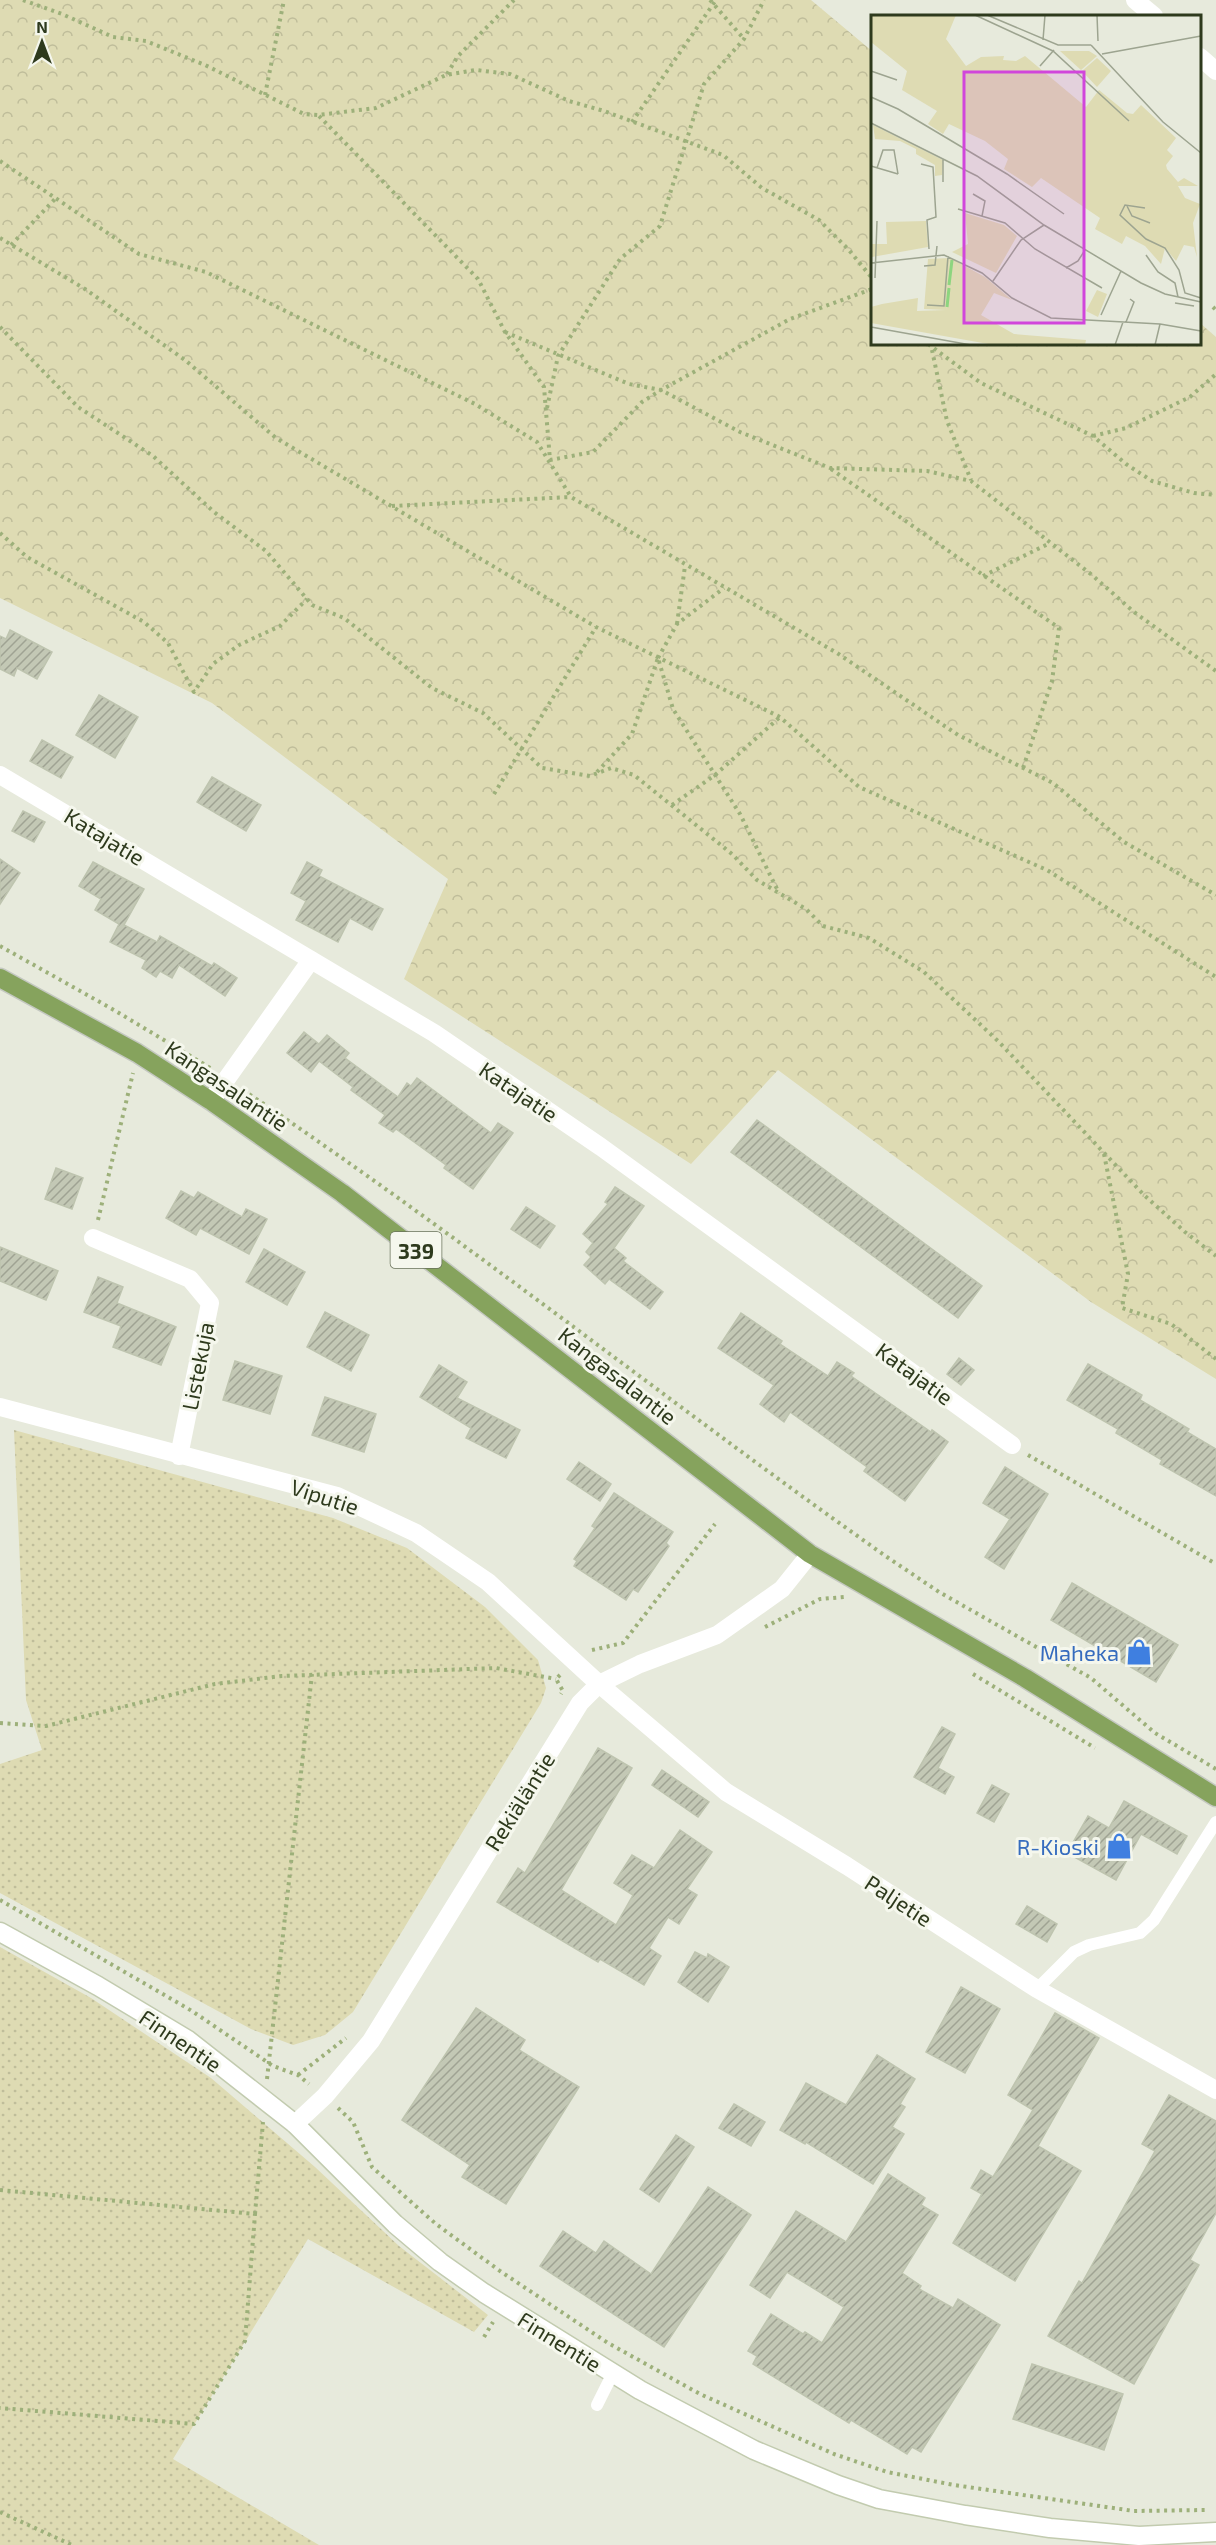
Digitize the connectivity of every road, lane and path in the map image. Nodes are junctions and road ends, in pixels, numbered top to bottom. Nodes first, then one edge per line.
1 (23, 0) edge
2 (284, 0) edge
3 (514, 0) edge
4 (764, 0) edge
5 (1135, 0) edge
6 (713, 1) edge
7 (1153, 15) edge
8 (744, 39) junction
9 (1201, 58) edge
10 (1216, 72) edge
11 (447, 75) junction
12 (265, 95) junction
13 (318, 115) junction
14 (632, 122) junction
15 (686, 142) junction
16 (0, 161) edge
17 (56, 198) junction
18 (0, 238) edge
19 (11, 245) junction
20 (871, 276) edge
21 (871, 289) edge
22 (0, 327) edge
23 (505, 332) junction
24 (929, 345) edge
25 (932, 348) junction
26 (558, 356) junction
27 (1216, 374) edge
28 (661, 390) junction
29 (546, 413) junction
30 (1093, 436) junction
31 (550, 460) junction
32 (830, 468) junction
33 (971, 481) junction
34 (1216, 495) edge
35 (571, 497) junction
36 (390, 506) junction
37 (0, 533) edge
38 (1050, 543) junction
39 (685, 566) junction
40 (983, 576) junction
41 (724, 588) junction
42 (307, 599) junction
43 (677, 624) junction
44 (596, 627) junction
45 (658, 658) junction
46 (1216, 671) edge
47 (780, 717) junction
48 (523, 750) junction
49 (1023, 768) junction
50 (596, 774) junction
51 (0, 775) edge
52 (715, 775) junction
53 (494, 794) dead end
54 (672, 806) junction
55 (779, 893) junction
56 (1216, 895) edge
57 (0, 946) edge
58 (311, 960) junction
59 (1216, 977) edge
60 (0, 978) edge
61 (137, 1053) junction
62 (227, 1079) junction
63 (211, 1101) junction
64 (1104, 1153) junction
65 (93, 1238) joint
66 (1216, 1256) edge
67 (1216, 1359) edge
68 (0, 1407) edge
69 (1012, 1445) joint
70 (179, 1456) junction
71 (715, 1524) dead end
72 (810, 1554) junction
73 (1216, 1564) edge
74 (853, 1599) dead end
75 (756, 1632) dead end
76 (575, 1662) junction
77 (552, 1671) dead end
78 (969, 1671) dead end
79 (312, 1674) junction
80 (599, 1684) junction
81 (562, 1691) dead end
82 (580, 1703) junction
83 (0, 1723) edge
84 (1097, 1749) dead end
85 (1216, 1769) edge
86 (1216, 1797) edge
87 (1216, 1822) edge
88 (0, 1900) edge
89 (0, 1932) edge
90 (1037, 1989) junction
91 (269, 2063) junction
92 (1216, 2090) edge
93 (325, 2096) junction
94 (264, 2102) junction
95 (296, 2124) junction
96 (0, 2190) edge
97 (255, 2214) junction
98 (613, 2373) junction
99 (597, 2405) dead end
100 (0, 2408) edge
101 (1209, 2510) dead end
102 (0, 2512) edge
103 (1216, 2532) edge
104 (72, 2545) edge

1 - 12 path
2 - 12 path
3 - 11 path
4 - 8 path
5 - 7 street
6 - 8 path
6 - 14 path
8 - 15 path
9 - 10 street
11 - 13 path
11 - 14 path
12 - 13 path
13 - 23 path
14 - 15 path
15 - 20 path
15 - 26 path
16 - 17 path
17 - 19 path
17 - 31 path
18 - 19 path
19 - 36 path
21 - 28 path
22 - 42 path
23 - 26 path
23 - 29 path
24 - 25 path
25 - 30 path
25 - 33 path
26 - 28 path
26 - 29 path
27 - 30 path
28 - 31 path
28 - 32 path
29 - 31 path
30 - 34 path
31 - 35 path
32 - 33 path
32 - 40 path
33 - 38 path
35 - 36 path
35 - 39 path
36 - 44 path
37 - 42 path
38 - 40 path
38 - 46 path
39 - 41 path
39 - 43 path
40 - 49 path
41 - 43 path
41 - 49 path
42 - 48 path
43 - 45 path
44 - 45 path
44 - 48 path
45 - 47 path
45 - 50 path
45 - 52 path
47 - 52 path
47 - 59 path
48 - 50 path
48 - 53 path
49 - 56 path
50 - 54 path
51 - 58 street, Katajatie
52 - 54 path
52 - 55 path
54 - 55 path
55 - 64 path
57 - 62 path
58 - 62 street
58 - 69 street, Katajatie
60 - 61 main road, Kangasalantie / 339
61 - 63 main road, Kangasalantie / 339
61 - 65 path
62 - 63 street
62 - 85 path
63 - 72 main road, Kangasalantie / 339
64 - 66 path
64 - 67 path
65 - 70 street, Listekuja
68 - 70 street, Viputie
69 - 73 path
70 - 76 street, Viputie
71 - 76 path
72 - 80 street, Rekiäläntie
72 - 86 main road, Kangasalantie / 339
74 - 75 path
76 - 80 street, Viputie
77 - 79 path
78 - 84 path
79 - 83 path
79 - 91 path
80 - 82 street, Rekiäläntie
80 - 90 street, Paljetie
81 - 82 path
82 - 93 street, Rekiäläntie
87 - 90 lane
88 - 91 path
89 - 94 street, Finnentie
90 - 92 street, Paljetie
91 - 93 path
91 - 94 path
93 - 95 street, Rekiäläntie
93 - 101 path
94 - 95 street, Finnentie
94 - 97 path
95 - 98 street, Finnentie
96 - 97 path
97 - 100 path
98 - 99 lane
98 - 103 street, Finnentie
102 - 104 path

